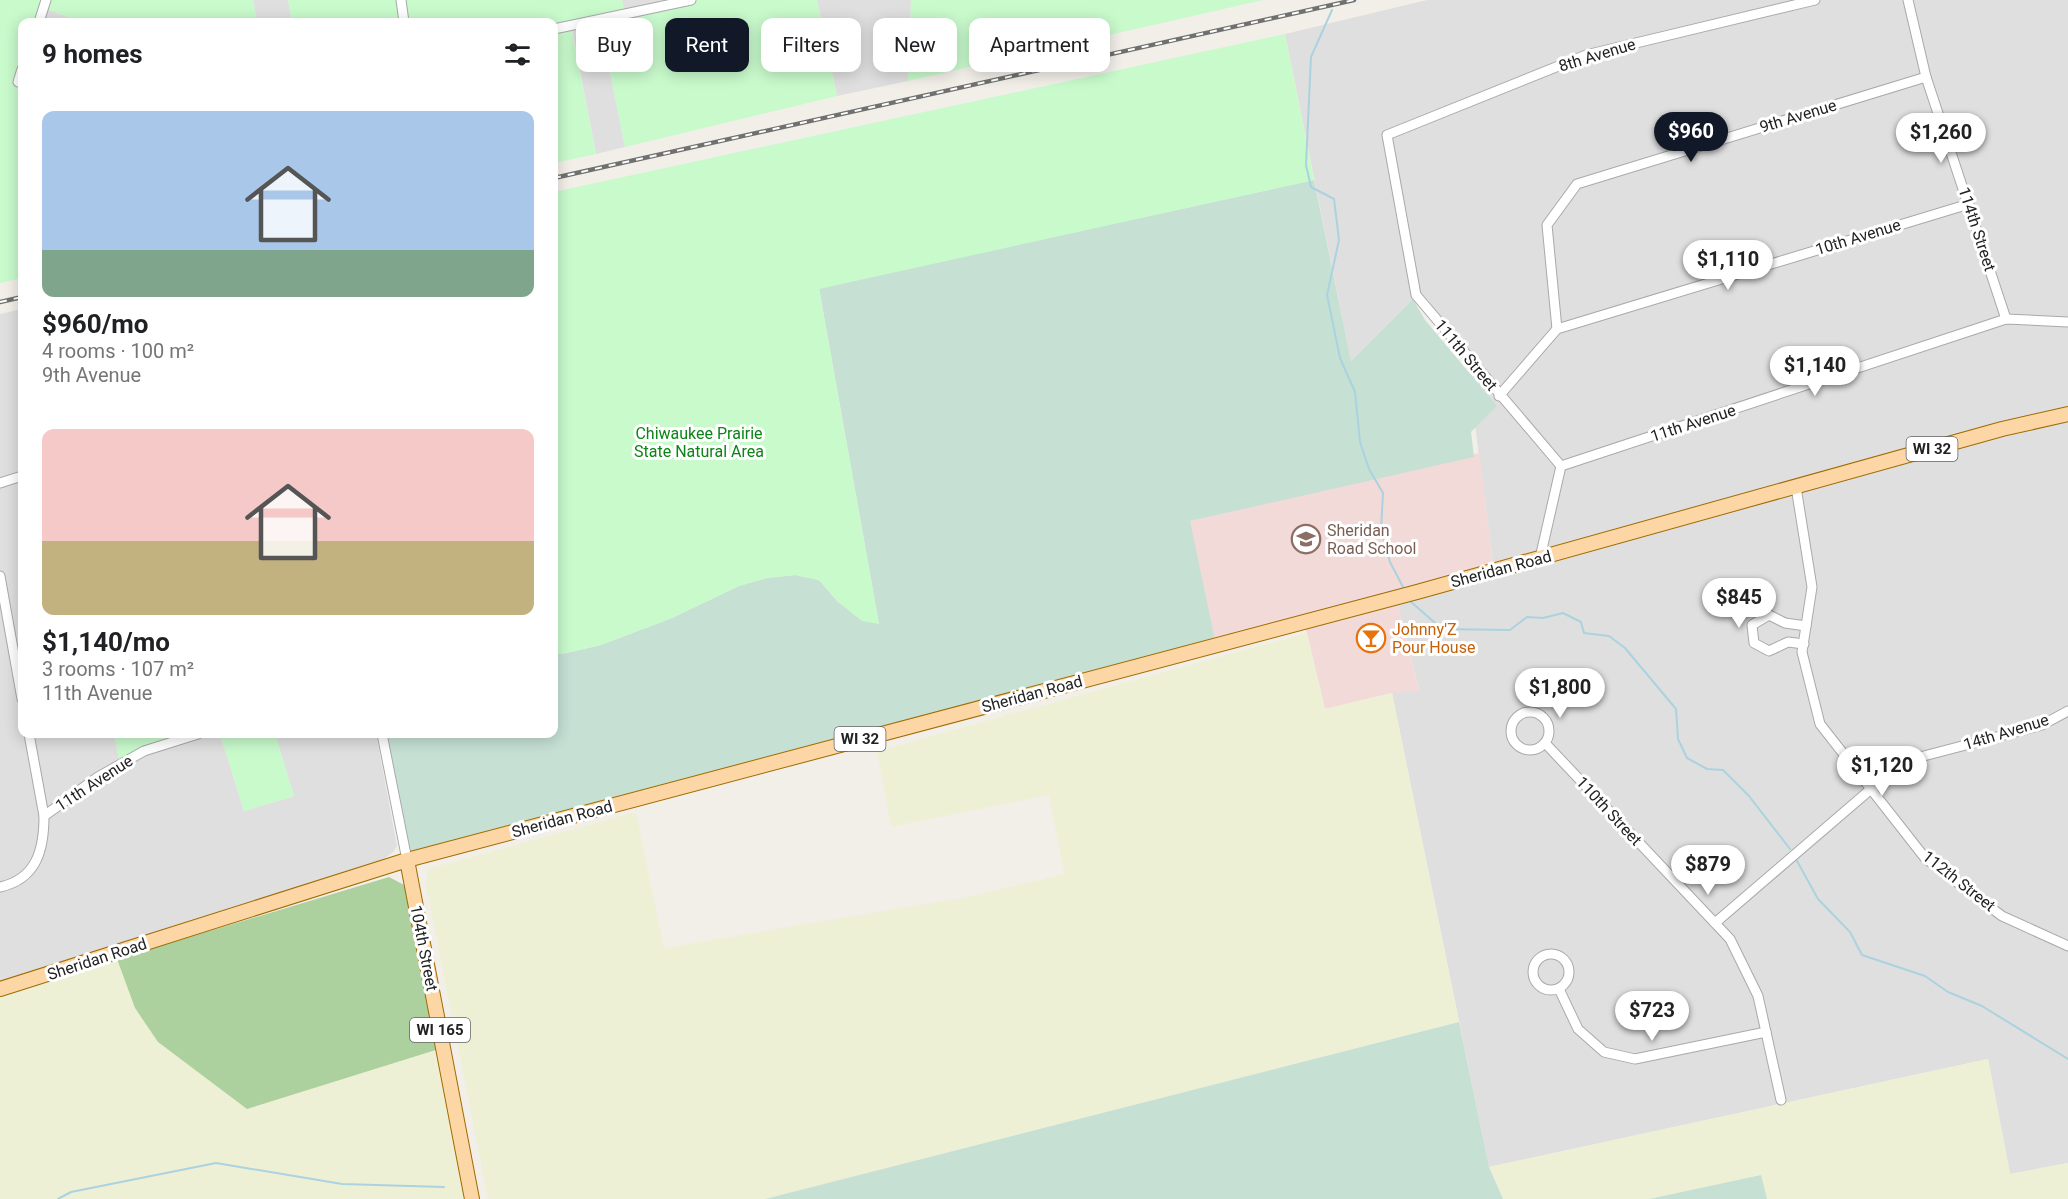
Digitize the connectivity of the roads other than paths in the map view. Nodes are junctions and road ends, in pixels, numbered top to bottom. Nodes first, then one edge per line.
1 (46, 0) edge
2 (400, 0) edge
3 (691, 0) edge
4 (1815, 0) edge
5 (1908, 0) edge
6 (40, 18) edge
7 (403, 18) edge
8 (558, 28) edge
9 (1926, 77) junction
10 (1387, 135) joint
11 (1969, 204) junction
12 (2006, 320) junction
13 (2068, 322) edge
14 (1557, 328) junction
15 (1499, 396) junction
16 (2068, 414) edge
17 (1561, 466) junction
18 (18, 477) edge
19 (0, 483) edge
20 (1797, 487) junction
21 (1540, 558) junction
22 (0, 576) edge
23 (1806, 626) junction
24 (1804, 644) junction
25 (18, 677) edge
26 (2068, 711) edge
27 (30, 738) edge
28 (185, 738) edge
29 (383, 738) edge
30 (1545, 743) junction
31 (1871, 789) junction
32 (44, 816) junction
33 (407, 860) junction
34 (0, 887) edge
35 (1715, 923) junction
36 (2068, 946) edge
37 (0, 989) edge
38 (1559, 989) dead end
39 (1766, 1032) junction
40 (1781, 1100) dead end
41 (472, 1199) edge

1 - 6 street
2 - 7 street
3 - 8 street
4 - 10 street, 8th Avenue
5 - 9 street, 114th Street
9 - 11 street, 114th Street
9 - 14 street, 9th Avenue
10 - 15 street, 111th Street
11 - 12 street, 114th Street
11 - 14 street, 10th Avenue
12 - 13 street, 11th Avenue
12 - 17 street, 11th Avenue
14 - 15 street
15 - 17 street, 111th Street
16 - 20 main road, Sheridan Road / WI 32
17 - 21 street
18 - 19 street
20 - 21 main road, Sheridan Road / WI 32
20 - 23 street, 112th Street
21 - 33 main road, Sheridan Road / WI 32
22 - 25 street
23 - 24 street, 112th Street
23 - 24 street
24 - 31 street, 112th Street
26 - 31 street, 14th Avenue
27 - 32 street
28 - 32 street, 11th Avenue
29 - 33 street, 104th Street
30 - 30 street
30 - 35 street, 110th Street
31 - 35 street, 14th Avenue
31 - 36 street, 112th Street
32 - 34 street, 11th Avenue
33 - 37 main road, Sheridan Road / WI 32
33 - 41 main road, 104th Street / WI 165
35 - 39 street, 110th Street
38 - 39 street
39 - 40 street, 110th Street

